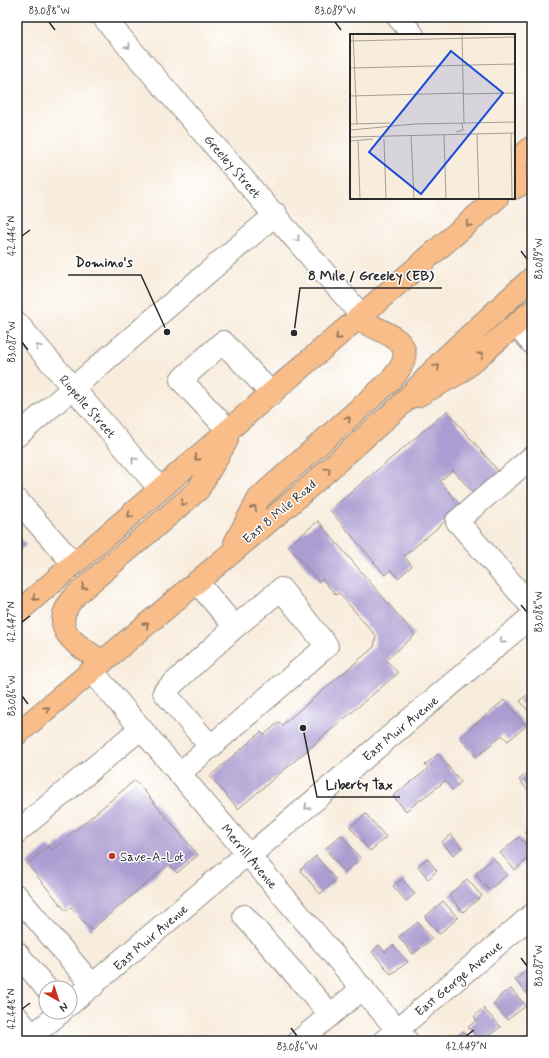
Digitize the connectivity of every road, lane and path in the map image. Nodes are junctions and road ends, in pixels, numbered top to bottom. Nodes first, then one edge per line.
1 (103, 17) edge
2 (398, 17) edge
3 (413, 34) edge
4 (532, 179) edge
5 (515, 188) edge
6 (496, 199) edge
7 (276, 214) junction
8 (532, 278) edge
9 (532, 311) edge
10 (360, 318) junction
11 (17, 323) edge
12 (516, 325) junction
13 (532, 343) edge
14 (73, 388) junction
15 (272, 394) junction
16 (401, 405) junction
17 (233, 428) junction
18 (17, 436) edge
19 (532, 457) edge
20 (160, 489) junction
21 (17, 500) edge
22 (229, 554) junction
23 (74, 564) junction
24 (197, 582) junction
25 (532, 607) edge
26 (17, 613) edge
27 (532, 616) edge
28 (235, 628) junction
29 (97, 666) junction
30 (141, 728) junction
31 (17, 734) edge
32 (211, 747) junction
33 (180, 773) junction
34 (17, 832) edge
35 (249, 854) junction
36 (17, 896) edge
37 (532, 915) edge
38 (244, 916) dead end
39 (17, 953) edge
40 (39, 980) edge
41 (93, 986) junction
42 (363, 988) junction
43 (78, 998) edge
44 (330, 1014) junction
45 (17, 1017) edge
46 (52, 1020) edge
47 (396, 1037) edge
48 (32, 1039) edge
49 (299, 1041) edge

1 -> 7 street, Greeley Street
2 - 3 street
4 - 5 highway
6 -> 10 highway
7 -> 10 street, Greeley Street
7 - 14 street
16 -> 8 highway, East 8 Mile Road
9 - 12 highway
10 -> 15 highway
22 -> 10 highway
14 -> 11 street, Riopelle Street
12 - 13 street
16 -> 12 highway
14 - 18 street
20 -> 14 street, Riopelle Street
15 - 17 highway
15 - 17 street
22 -> 16 highway, East 8 Mile Road
17 -> 20 highway
17 -> 29 highway
19 - 25 street
20 -> 23 highway
21 - 23 street
22 - 24 highway, East 8 Mile Road
23 -> 26 highway
24 - 28 street
29 -> 24 highway, East 8 Mile Road
27 -> 35 street, East Muir Avenue
28 - 32 street
28 - 32 street
29 - 30 street, Merrill Avenue
31 -> 29 highway, East 8 Mile Road
30 - 33 street, Merrill Avenue
30 - 34 street
32 - 33 street
33 - 35 street, Merrill Avenue
35 - 41 street, East Muir Avenue
35 - 42 street, Merrill Avenue
36 - 41 street
37 - 47 street, East George Avenue
38 - 44 street
39 - 40 street
41 - 43 street, East Muir Avenue
42 - 44 street
42 - 47 street, Merrill Avenue
44 - 49 street
45 - 48 street
46 - 48 street

